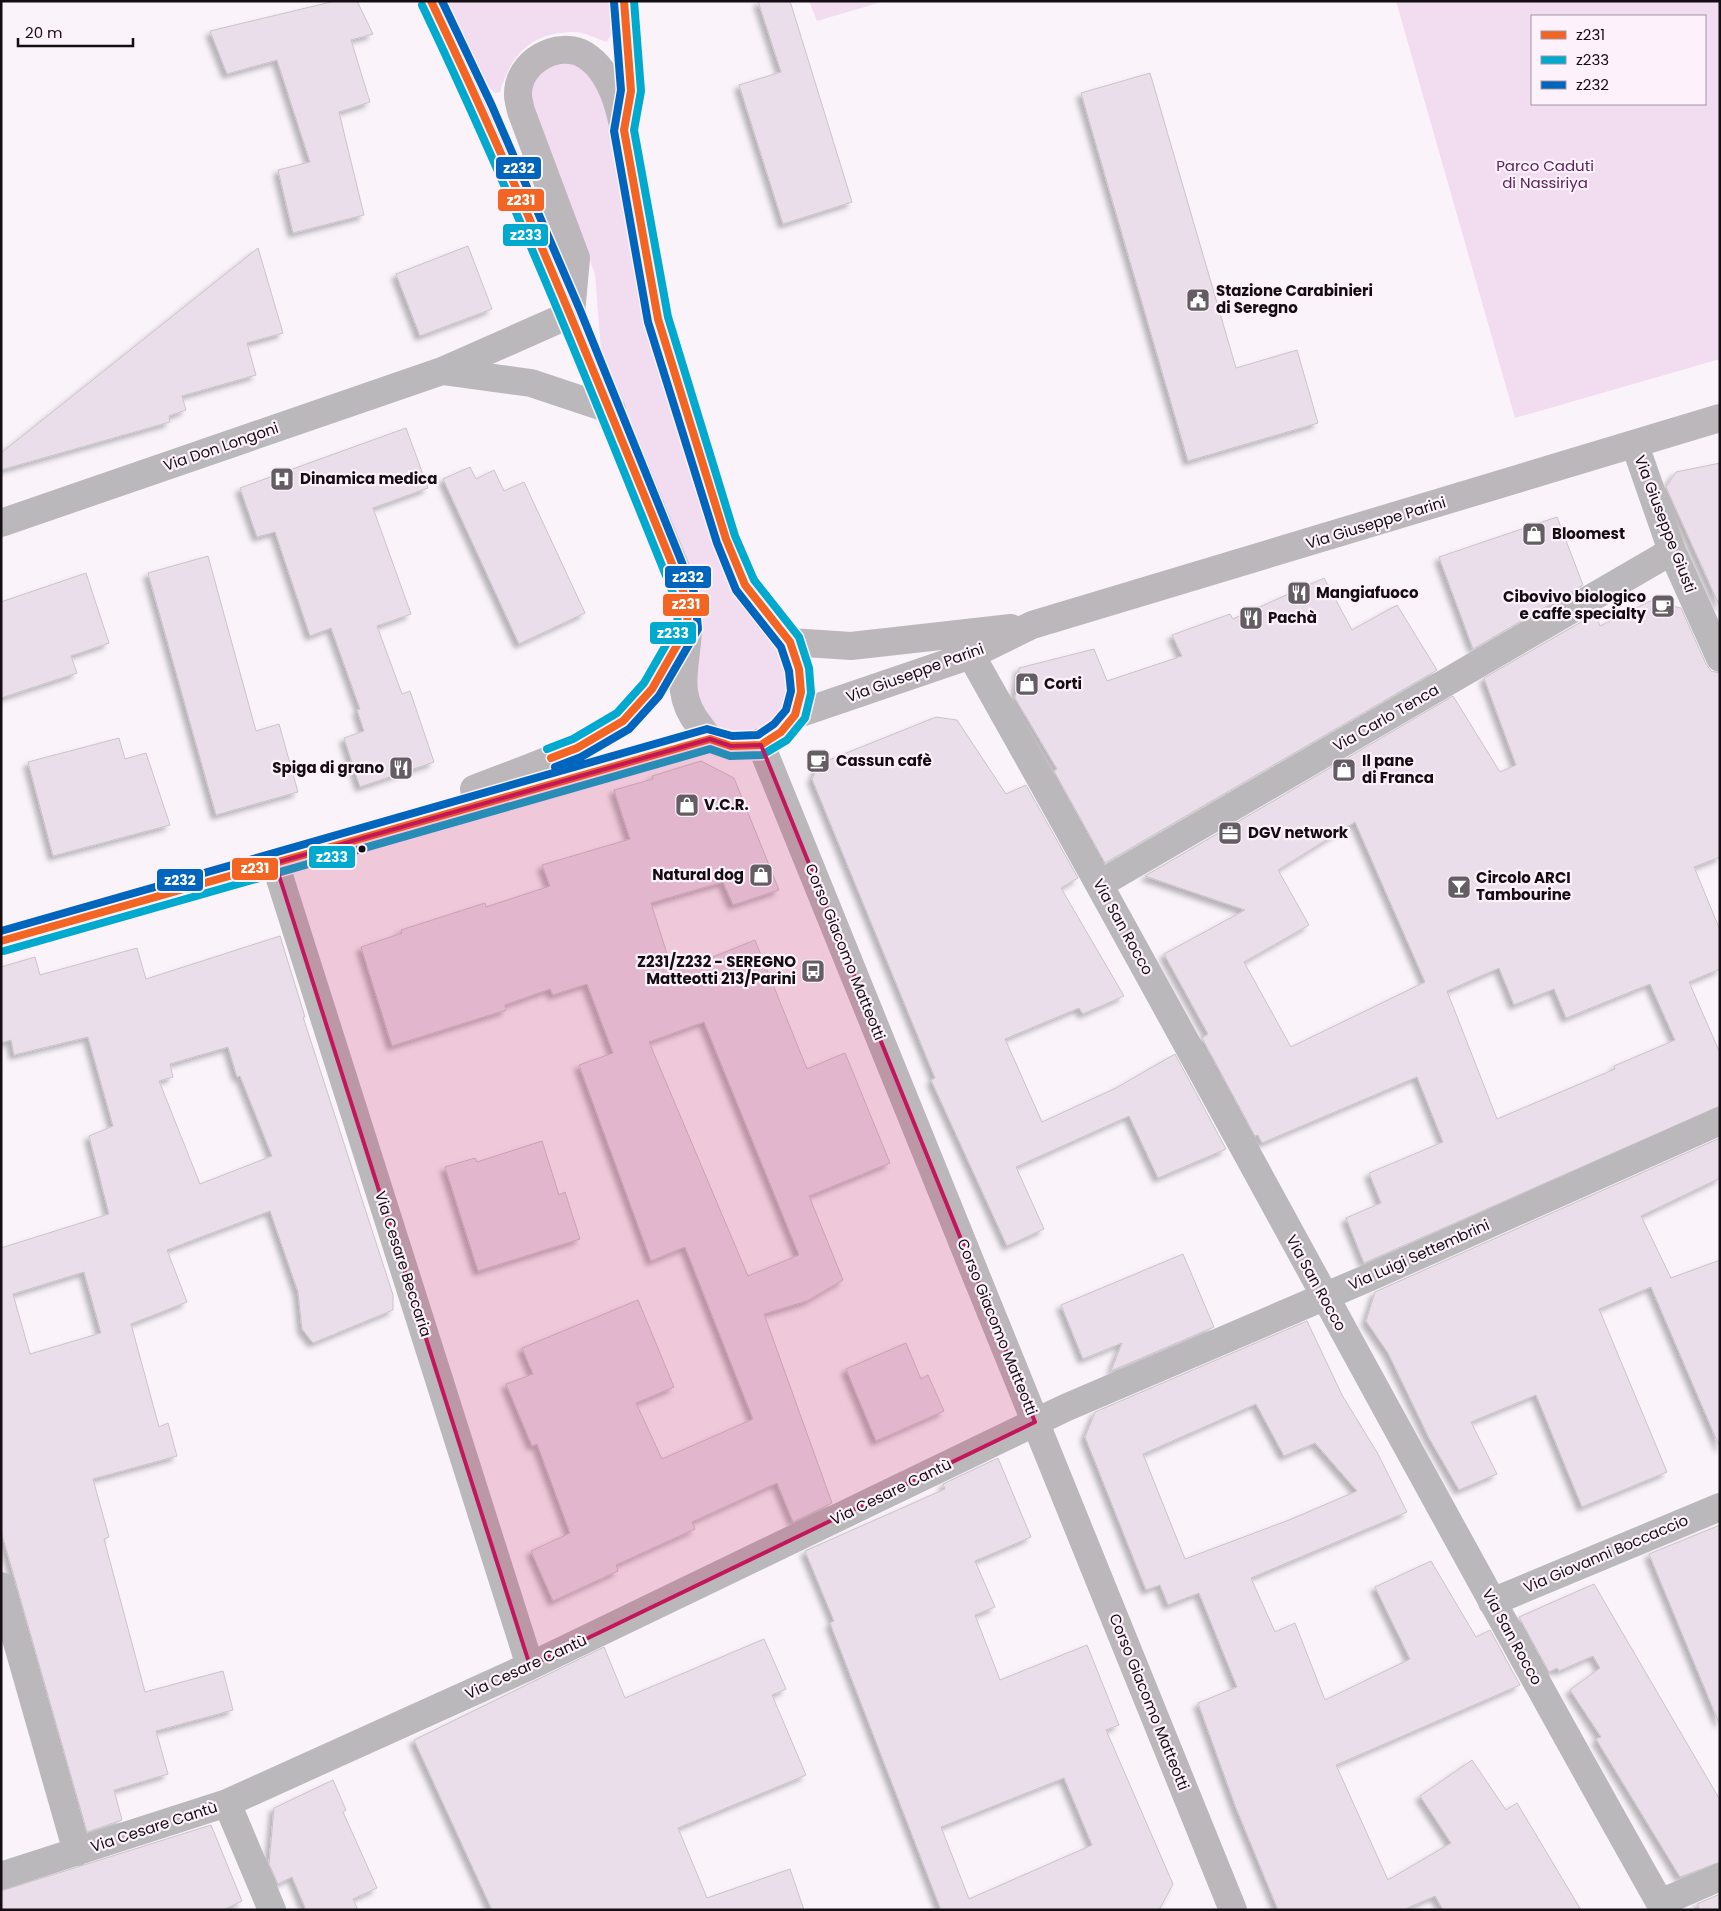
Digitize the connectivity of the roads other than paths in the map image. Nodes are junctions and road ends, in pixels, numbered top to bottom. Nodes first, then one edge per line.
1 (431, 1) edge
2 (624, 1) edge
3 (624, 130) junction
4 (571, 314) junction
5 (442, 371) junction
6 (612, 410) junction
7 (1720, 418) edge
8 (1635, 445) junction
9 (1, 523) edge
10 (1672, 551) junction
11 (1032, 625) junction
12 (688, 626) junction
13 (790, 642) junction
14 (970, 655) junction
15 (1720, 658) edge
16 (795, 715) junction
17 (710, 739) junction
18 (761, 745) junction
19 (345, 841) junction
20 (275, 863) junction
21 (1100, 884) junction
22 (1, 941) edge
23 (1720, 1121) edge
24 (1324, 1296) junction
25 (1035, 1422) junction
26 (1720, 1506) edge
27 (1, 1586) edge
28 (1492, 1602) junction
29 (530, 1666) junction
30 (227, 1803) junction
31 (77, 1852) junction
32 (1, 1876) edge
33 (1720, 1877) edge
34 (1662, 1906) edge
35 (272, 1910) edge
36 (1233, 1910) edge

1 - 4 main road
2 - 3 main road
3 - 4 main road
3 - 13 main road
4 - 5 street, Via Don Longoni
4 - 6 main road
5 - 6 street, Via Don Longoni
5 - 9 street, Via Don Longoni
6 - 12 main road
7 - 8 main road, Via Giuseppe Parini
8 - 10 street, Via Giuseppe Giusti
8 - 11 main road, Via Giuseppe Parini
10 - 15 street, Via Giuseppe Giusti
10 - 21 street, Via Carlo Tenca
11 - 13 main road, Via Giuseppe Parini
11 - 14 main road, Via Giuseppe Parini
12 - 17 main road
12 - 19 main road
13 - 16 main road
14 - 16 main road, Via Giuseppe Parini
14 - 21 street, Via San Rocco
16 - 18 main road
17 - 18 main road
17 - 19 main road
18 - 25 main road, Corso Giacomo Matteotti
19 - 20 main road
20 - 22 main road
20 - 29 street, Via Cesare Beccaria
21 - 24 street, Via San Rocco
23 - 24 street, Via Luigi Settembrini
24 - 25 street, Via Luigi Settembrini
24 - 28 street, Via San Rocco
25 - 29 street, Via Cesare Cantù
25 - 36 main road, Corso Giacomo Matteotti
26 - 28 street, Via Giovanni Boccaccio
27 - 31 street
28 - 34 street, Via San Rocco
29 - 30 street, Via Cesare Cantù
30 - 31 street, Via Cesare Cantù
30 - 35 street
31 - 32 street, Via Cesare Cantù
33 - 34 street

